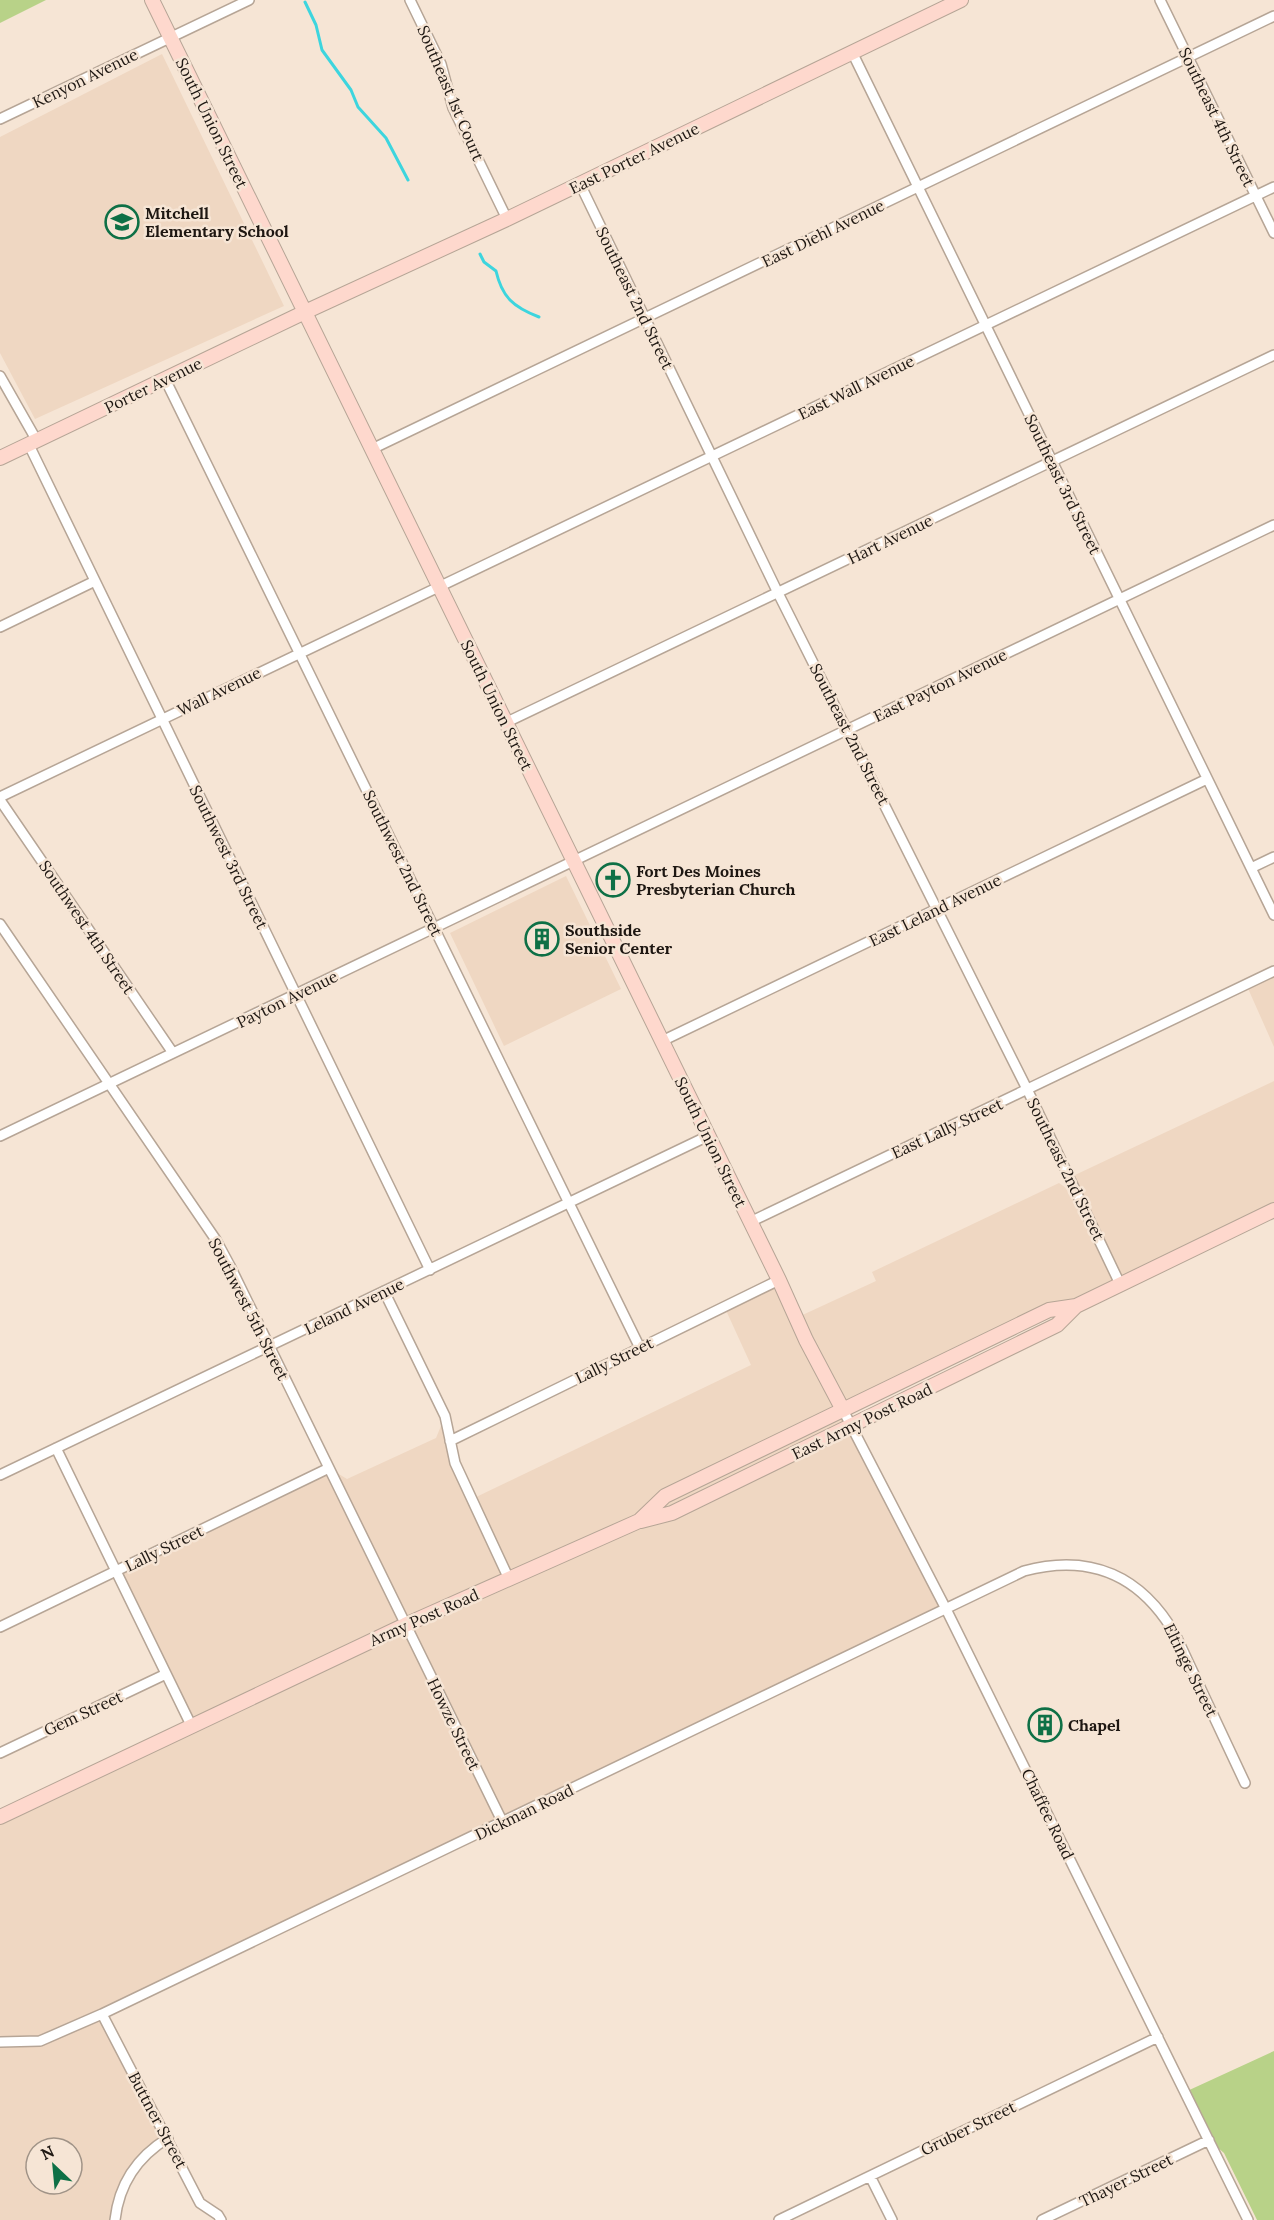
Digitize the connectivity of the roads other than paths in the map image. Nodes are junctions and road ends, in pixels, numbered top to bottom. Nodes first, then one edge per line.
1 (152, 0) edge
2 (249, 0) edge
3 (410, 0) edge
4 (961, 0) edge
5 (1160, 0) edge
6 (1274, 16) edge
7 (171, 38) junction
8 (852, 52) junction
9 (1188, 57) junction
10 (0, 119) edge
11 (580, 184) junction
12 (918, 187) junction
13 (1274, 188) edge
14 (1256, 196) junction
15 (507, 219) junction
16 (1274, 233) edge
17 (305, 312) junction
18 (646, 318) junction
19 (985, 325) junction
20 (1274, 355) edge
21 (0, 376) edge
22 (165, 379) junction
23 (33, 443) junction
24 (372, 449) junction
25 (711, 456) junction
26 (0, 458) edge
27 (1052, 462) junction
28 (1274, 525) edge
29 (95, 581) junction
30 (439, 586) junction
31 (778, 593) junction
32 (1119, 599) junction
33 (0, 627) edge
34 (299, 653) junction
35 (162, 719) junction
36 (505, 723) junction
37 (848, 729) junction
38 (1208, 779) junction
39 (0, 799) edge
40 (1274, 857) edge
41 (574, 861) junction
42 (1251, 868) junction
43 (938, 909) junction
44 (1274, 915) edge
45 (0, 924) edge
46 (434, 928) junction
47 (1274, 971) edge
48 (296, 994) junction
49 (662, 1041) junction
50 (173, 1053) junction
51 (109, 1084) junction
52 (1027, 1089) junction
53 (0, 1136) edge
54 (708, 1136) junction
55 (569, 1203) junction
56 (1274, 1210) edge
57 (750, 1222) junction
58 (430, 1270) junction
59 (778, 1280) junction
60 (1120, 1284) junction
61 (384, 1292) junction
62 (1076, 1306) junction
63 (269, 1346) junction
64 (640, 1348) junction
65 (843, 1410) junction
66 (852, 1426) junction
67 (450, 1440) junction
68 (56, 1448) junction
69 (329, 1468) junction
70 (0, 1475) edge
71 (639, 1521) junction
72 (116, 1571) junction
73 (509, 1579) junction
74 (946, 1609) junction
75 (405, 1625) junction
76 (0, 1627) edge
77 (166, 1674) junction
78 (192, 1727) junction
79 (0, 1753) edge
80 (1245, 1783) dead end
81 (0, 1817) edge
82 (503, 1823) junction
83 (102, 2014) junction
84 (1158, 2037) junction
85 (0, 2042) edge
86 (168, 2138) junction
87 (1209, 2140) junction
88 (870, 2176) junction
89 (115, 2220) edge
90 (221, 2220) edge
91 (779, 2220) edge
92 (892, 2220) edge
93 (1042, 2220) edge
94 (1248, 2220) edge

1 - 7 street, South Union Street
2 - 7 street, Kenyon Avenue
3 - 15 street, Southeast 1st Court
4 - 8 street, East Porter Avenue
5 - 9 street, Southeast 4th Street
6 - 9 street, East Diehl Avenue
7 - 10 street, Kenyon Avenue
7 - 17 street, South Union Street
8 - 11 street, East Porter Avenue
8 - 12 street, Southeast 3rd Street
9 - 12 street, East Diehl Avenue
9 - 14 street, Southeast 4th Street
11 - 15 street, East Porter Avenue
11 - 18 street, Southeast 2nd Street
12 - 18 street, East Diehl Avenue
12 - 19 street, Southeast 3rd Street
13 - 14 street, East Wall Avenue
14 - 16 street, Southeast 4th Street
14 - 19 street, East Wall Avenue
15 - 17 street, East Porter Avenue
17 - 22 street, Porter Avenue
17 - 24 street, South Union Street
18 - 24 street, East Diehl Avenue
18 - 25 street, Southeast 2nd Street
19 - 25 street, East Wall Avenue
19 - 27 street, Southeast 3rd Street
20 - 27 street, Hart Avenue
21 - 23 street, Southwest 3rd Street
22 - 23 street, Porter Avenue
22 - 34 street, Southwest 2nd Street
23 - 26 street, Porter Avenue
23 - 29 street, Southwest 3rd Street
24 - 30 street, South Union Street
25 - 30 street, East Wall Avenue
25 - 31 street, Southeast 2nd Street
27 - 31 street, Hart Avenue
27 - 32 street, Southeast 3rd Street
28 - 32 street, East Payton Avenue
29 - 33 street
29 - 35 street, Southwest 3rd Street
30 - 34 street, Wall Avenue
30 - 36 street, South Union Street
31 - 36 street, Hart Avenue
31 - 37 street, Southeast 2nd Street
32 - 37 street, East Payton Avenue
32 - 38 street, Southeast 3rd Street
34 - 35 street, Wall Avenue
34 - 46 street, Southwest 2nd Street
35 - 39 street, Wall Avenue
35 - 48 street, Southwest 3rd Street
36 - 41 street, South Union Street
37 - 41 street, East Payton Avenue
37 - 43 street, Southeast 2nd Street
38 - 42 street, Southeast 3rd Street
38 - 43 street, East Leland Avenue
39 - 50 street, Southwest 4th Street
40 - 42 street
41 - 46 street, Payton Avenue
41 - 49 street, South Union Street
42 - 44 street, Southeast 3rd Street
43 - 49 street, East Leland Avenue
43 - 52 street, Southeast 2nd Street
45 - 51 street, Southwest 5th Street
46 - 48 street, Payton Avenue
46 - 55 street, Southwest 2nd Street
47 - 52 street, East Lally Street
48 - 50 street, Payton Avenue
48 - 58 street, Southwest 3rd Street
49 - 54 street, South Union Street
50 - 51 street, Payton Avenue
51 - 53 street, Payton Avenue
51 - 63 street, Southwest 5th Street
52 - 57 street, East Lally Street
52 - 60 street, Southeast 2nd Street
54 - 55 street, Leland Avenue
54 - 57 street, South Union Street
55 - 58 street, Leland Avenue
55 - 64 street, Southwest 2nd Street
56 - 60 street, East Army Post Road
57 - 59 street, South Union Street
58 - 61 street, Leland Avenue
59 - 64 street, Lally Street
59 - 65 street, South Union Street
60 - 62 street, East Army Post Road
61 - 63 street, Leland Avenue
61 - 67 street
62 - 65 street, East Army Post Road
62 - 66 street, East Army Post Road
63 - 68 street, Leland Avenue
63 - 69 street, Southwest 5th Street
64 - 67 street, Lally Street
65 - 66 street, Chaffee Road
65 - 71 street, Army Post Road
66 - 71 street, East Army Post Road
66 - 74 street, Chaffee Road
67 - 73 street
68 - 70 street, Leland Avenue
68 - 72 street
69 - 72 street, Lally Street
69 - 75 street, Southwest 5th Street
71 - 73 street, Army Post Road
72 - 76 street, Lally Street
72 - 77 street
73 - 75 street, Army Post Road
74 - 80 street, Eltinge Street
74 - 82 street, Dickman Road
74 - 84 street, Chaffee Road
75 - 78 street, Army Post Road
75 - 82 street, Howze Street
77 - 78 street
77 - 79 street, Gem Street
78 - 81 street, Army Post Road
82 - 83 street, Dickman Road
83 - 85 street, Dickman Road
83 - 86 street, Buttner Street
84 - 87 street, Chaffee Road
84 - 88 street, Gruber Street
86 - 89 street
86 - 90 street, Buttner Street
87 - 93 street, Thayer Street
87 - 94 street, Chaffee Road
88 - 91 street, Gruber Street
88 - 92 street

